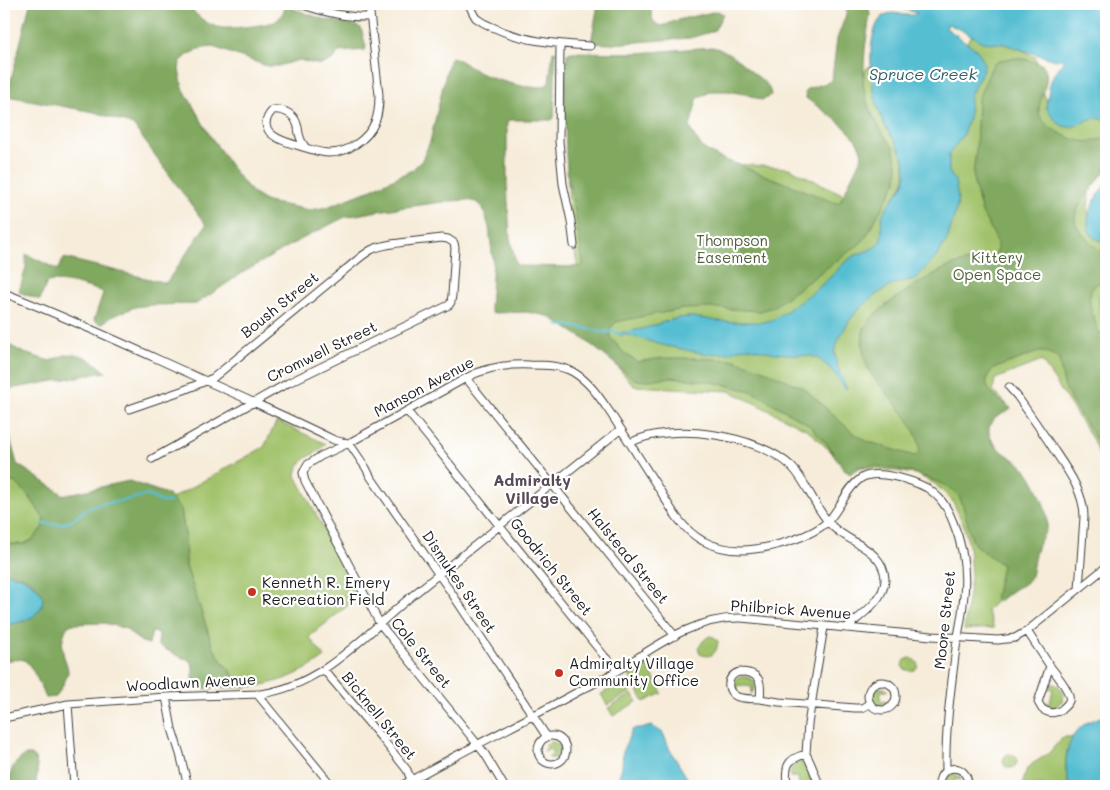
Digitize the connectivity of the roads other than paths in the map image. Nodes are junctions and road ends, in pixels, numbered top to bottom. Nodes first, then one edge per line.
1 (300, 4) edge
2 (369, 4) edge
3 (469, 4) edge
4 (370, 17) junction
5 (560, 45) junction
6 (590, 46) dead end
7 (306, 148) junction
8 (453, 241) joint
9 (574, 245) dead end
10 (4, 293) edge
11 (466, 378) junction
12 (206, 381) junction
13 (1009, 387) dead end
14 (255, 402) junction
15 (128, 409) dead end
16 (407, 411) junction
17 (621, 429) junction
18 (348, 442) junction
19 (630, 443) junction
20 (152, 459) dead end
21 (552, 484) junction
22 (827, 521) junction
23 (500, 526) junction
24 (1106, 568) edge
25 (439, 575) junction
26 (1079, 589) junction
27 (380, 624) junction
28 (824, 626) junction
29 (846, 628) junction
30 (1027, 631) junction
31 (675, 636) junction
32 (958, 638) junction
33 (1050, 666) junction
34 (324, 670) junction
35 (618, 670) junction
36 (257, 694) junction
37 (166, 697) junction
38 (760, 699) junction
39 (870, 703) junction
40 (68, 704) junction
41 (811, 704) junction
42 (533, 716) junction
43 (4, 718) edge
44 (547, 737) dead end
45 (478, 745) junction
46 (806, 754) junction
47 (946, 770) junction
48 (411, 783) edge
49 (74, 786) edge
50 (188, 786) edge
51 (332, 786) edge
52 (401, 786) edge
53 (504, 786) edge
54 (786, 786) edge
55 (820, 786) edge
56 (939, 786) edge
57 (968, 786) edge

1 - 4 street
2 - 4 street
3 - 5 street
4 - 7 street
5 - 6 street
5 - 9 street
7 - 7 street
8 - 12 street, Boush Street
8 - 14 street, Cromwell Street
10 - 12 street
11 - 16 street, Manson Avenue
11 - 17 street, Manson Avenue
11 - 21 street, Halstead Street
12 - 14 street
12 - 15 street, Boush Street
13 - 26 street
14 - 18 street
14 - 20 street, Cromwell Street
16 - 18 street, Manson Avenue
16 - 23 street, Goodrich Street
17 - 19 street, Manson Avenue
17 - 21 street, Woodlawn Avenue
18 - 25 street, Dismukes Street
18 - 27 street, Cole Street
19 - 22 street
19 - 22 street, Manson Avenue
21 - 23 street, Woodlawn Avenue
21 - 31 street, Halstead Street
22 - 29 street
22 - 32 street, Moore Street
23 - 25 street, Woodlawn Avenue
23 - 35 street, Goodrich Street
24 - 26 street, Philbrick Avenue
25 - 27 street, Woodlawn Avenue
25 - 42 street, Dismukes Street
26 - 30 street, Philbrick Avenue
27 - 34 street, Woodlawn Avenue
27 - 45 street, Cole Street
28 - 29 street, Philbrick Avenue
28 - 31 street, Philbrick Avenue
28 - 41 street
29 - 32 street, Philbrick Avenue
30 - 32 street, Philbrick Avenue
30 - 33 street
31 - 35 street, Philbrick Avenue
32 - 47 street, Moore Street
33 - 33 street
34 - 36 street, Woodlawn Avenue
34 - 48 street, Bicknell Street
35 - 42 street, Philbrick Avenue
36 - 37 street, Woodlawn Avenue
36 - 51 street
37 - 40 street, Woodlawn Avenue
37 - 50 street
38 - 38 street
38 - 41 street
39 - 39 street
39 - 41 street
40 - 43 street, Woodlawn Avenue
40 - 49 street
41 - 46 street
42 - 44 street, Dismukes Street
42 - 45 street, Philbrick Avenue
45 - 48 street, Philbrick Avenue
45 - 53 street, Cole Street
46 - 54 street
46 - 55 street
47 - 56 street, Moore Street
47 - 57 street
48 - 52 street, Philbrick Avenue

